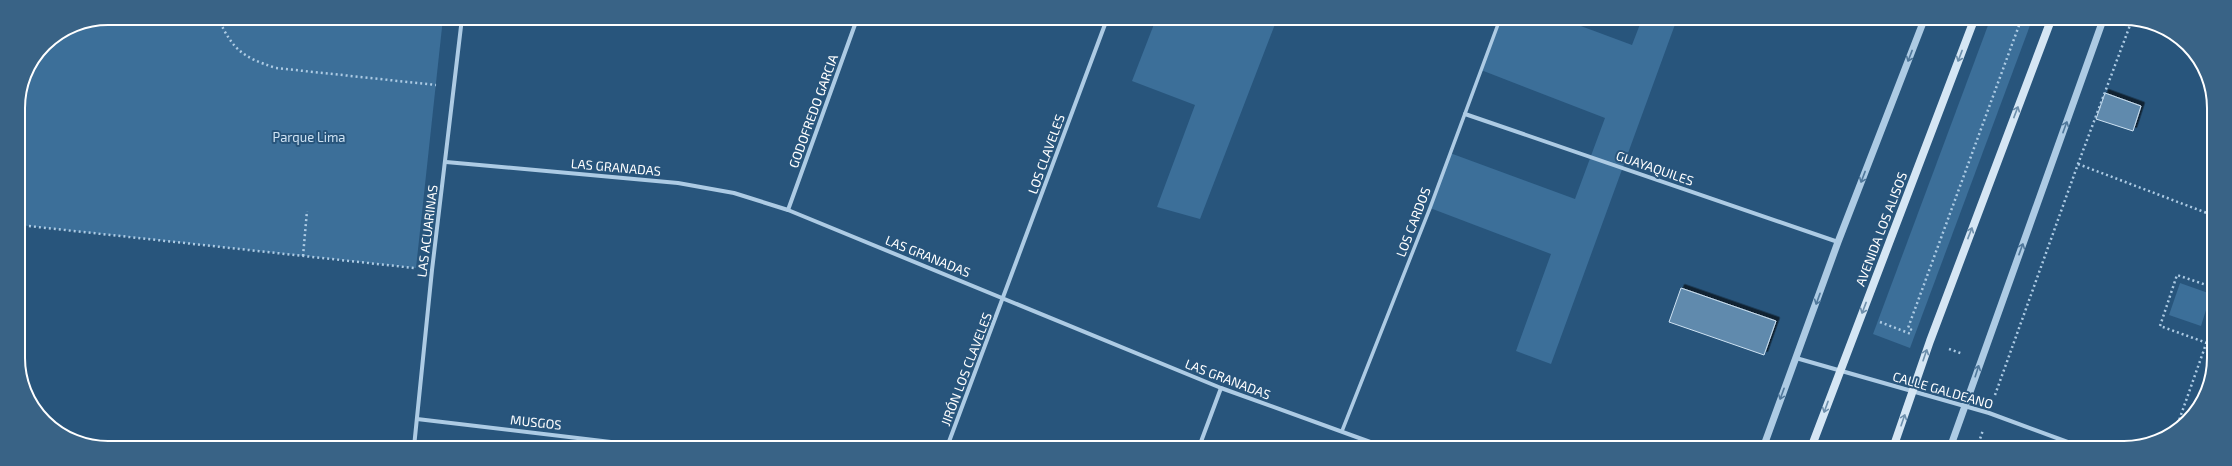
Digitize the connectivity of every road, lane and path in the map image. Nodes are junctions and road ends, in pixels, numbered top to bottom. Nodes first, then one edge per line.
1 (222, 25) edge
2 (461, 25) edge
3 (855, 25) edge
4 (1105, 25) edge
5 (1498, 25) edge
6 (1922, 25) edge
7 (1972, 25) edge
8 (2019, 25) edge
9 (2049, 25) edge
10 (2101, 25) edge
11 (2130, 25) edge
12 (453, 86) junction
13 (1465, 114) junction
14 (446, 162) junction
15 (2078, 164) junction
16 (788, 210) junction
17 (307, 211) dead end
18 (2207, 213) edge
19 (25, 226) edge
20 (1838, 242) junction
21 (303, 256) junction
22 (432, 270) junction
23 (2207, 285) edge
24 (1004, 297) junction
25 (1862, 314) junction
26 (1930, 339) junction
27 (2207, 343) joint
28 (1796, 358) junction
29 (1981, 360) junction
30 (1840, 370) junction
31 (1221, 388) junction
32 (1912, 392) junction
33 (1993, 402) dead end
34 (1965, 407) junction
35 (417, 419) junction
36 (2179, 420) edge
37 (1984, 427) dead end
38 (1342, 431) junction
39 (415, 441) edge
40 (602, 441) edge
41 (949, 441) edge
42 (1201, 441) edge
43 (1368, 441) edge
44 (1765, 441) edge
45 (1814, 441) edge
46 (1895, 441) edge
47 (1953, 441) edge
48 (1979, 441) edge
49 (2065, 441) edge

1 - 12 path
2 - 12 street, LAS ACUARINAS
3 - 16 street, GODOFREDO GARCIA
4 - 24 street, LOS CLAVELES
5 - 13 street, LOS CARDOS
6 -> 20 street
7 -> 25 main road, AVENIDA LOS ALISOS
8 - 26 path
26 -> 9 main road
29 -> 10 street
11 - 15 path
12 - 14 street, LAS ACUARINAS
13 - 20 street, GUAYAQUILES
13 - 38 street, LOS CARDOS
14 - 16 street, LAS GRANADAS
14 - 22 street, LAS ACUARINAS
15 - 18 path
15 - 33 path
16 - 24 street, LAS GRANADAS
17 - 21 path
19 - 21 path
20 -> 28 street
21 - 22 path
22 - 35 street, LAS ACUARINAS
23 - 27 path
24 - 31 street, LAS GRANADAS
24 - 41 street, JIRÓN LOS CLAVELES
25 - 26 path
25 - 30 main road, AVENIDA LOS ALISOS
26 - 29 path
32 -> 26 main road
27 - 36 path
28 - 30 street, CALLE GALDEANO
28 -> 44 street
34 -> 29 street
30 - 32 street, CALLE GALDEANO
30 -> 45 main road, AVENIDA LOS ALISOS
31 - 38 street, LAS GRANADAS
31 - 42 street
32 - 34 street, CALLE GALDEANO
46 -> 32 main road
34 - 47 street
34 - 49 street, CALLE GALDEANO
35 - 39 street, LAS ACUARINAS
35 - 40 street, MUSGOS
37 - 48 path
38 - 43 street, LAS GRANADAS

